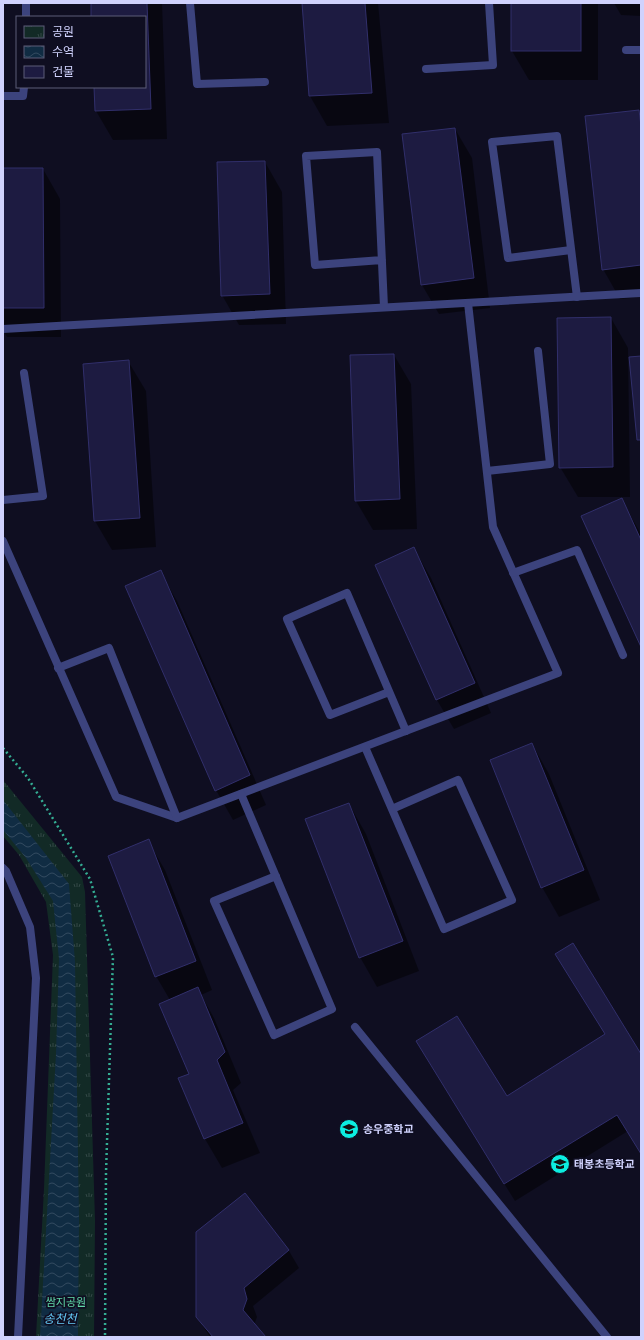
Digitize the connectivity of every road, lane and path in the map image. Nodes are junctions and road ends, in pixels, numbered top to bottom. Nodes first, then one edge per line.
1 (26, 3) edge
2 (190, 3) edge
3 (489, 3) edge
4 (26, 16) edge
5 (626, 50) dead end
6 (641, 50) edge
7 (426, 68) dead end
8 (265, 82) dead end
9 (24, 88) edge
10 (3, 96) edge
11 (571, 250) junction
12 (382, 260) junction
13 (641, 293) edge
14 (577, 296) junction
15 (468, 303) junction
16 (384, 308) junction
17 (3, 329) edge
18 (538, 351) dead end
19 (24, 373) dead end
20 (487, 471) junction
21 (3, 500) edge
22 (3, 541) edge
23 (514, 573) junction
24 (623, 656) dead end
25 (58, 668) junction
26 (389, 692) junction
27 (406, 731) junction
28 (365, 747) junction
29 (3, 748) edge
30 (241, 794) junction
31 (392, 809) junction
32 (177, 818) junction
33 (3, 868) edge
34 (276, 876) junction
35 (354, 1027) dead end
36 (18, 1337) edge
37 (105, 1337) edge
38 (607, 1337) edge

1 - 4 lane
2 - 8 lane
3 - 7 lane
5 - 6 lane
9 - 10 lane
11 - 11 lane
11 - 14 lane
12 - 12 lane
12 - 16 lane
13 - 14 lane
14 - 15 lane
15 - 16 lane
15 - 20 lane
16 - 17 lane
18 - 20 lane
19 - 21 lane
20 - 23 lane
22 - 25 lane
23 - 24 lane
23 - 27 lane
25 - 32 lane
25 - 32 lane
26 - 26 lane
26 - 27 lane
27 - 28 lane
28 - 30 lane
28 - 31 lane
29 - 37 path
30 - 32 lane
30 - 34 lane
31 - 31 lane
33 - 36 lane
34 - 34 lane
35 - 38 lane

